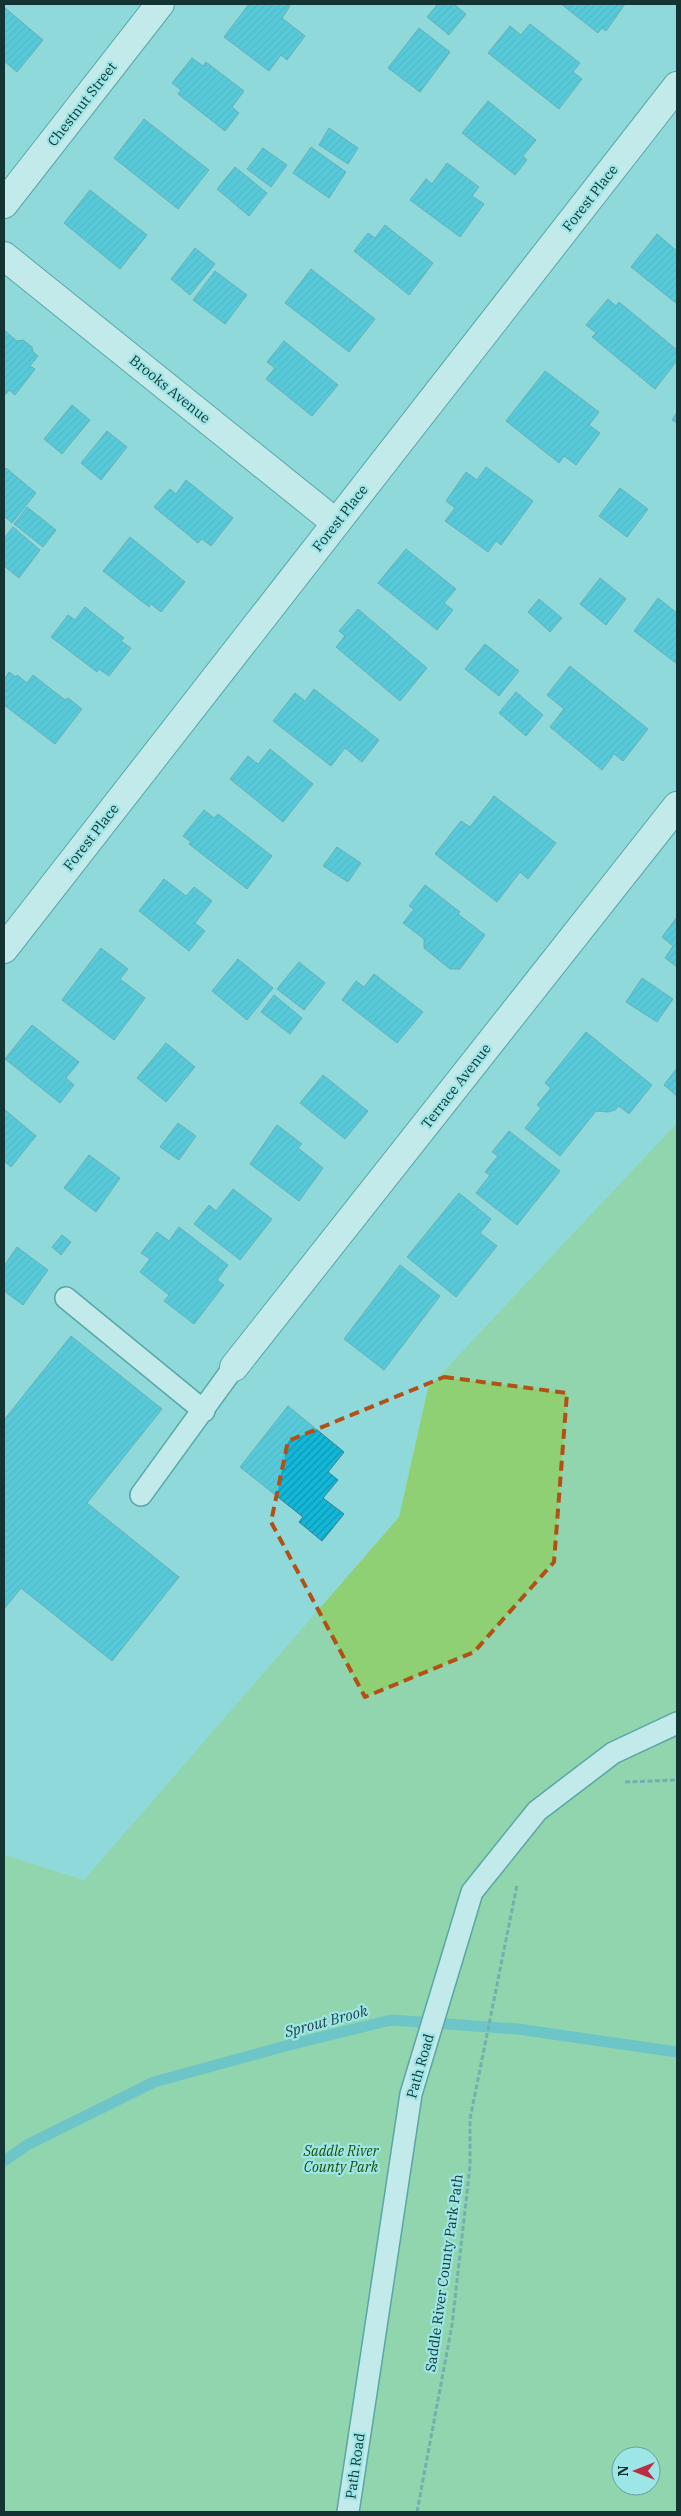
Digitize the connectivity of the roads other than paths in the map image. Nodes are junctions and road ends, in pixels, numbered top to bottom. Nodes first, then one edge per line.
1 (160, 4) edge
2 (677, 86) edge
3 (4, 204) edge
4 (4, 256) edge
5 (336, 523) junction
6 (677, 806) edge
7 (4, 949) edge
8 (66, 1298) dead end
9 (234, 1367) joint
10 (204, 1411) junction
11 (142, 1495) dead end
12 (677, 1723) edge
13 (348, 2512) edge

1 - 3 street, Chestnut Street
2 - 5 street, Forest Place
4 - 5 street, Brooks Avenue
5 - 7 street, Forest Place
6 - 9 street, Terrace Avenue
8 - 10 lane
9 - 10 lane
10 - 11 lane
12 - 13 lane, Path Road

